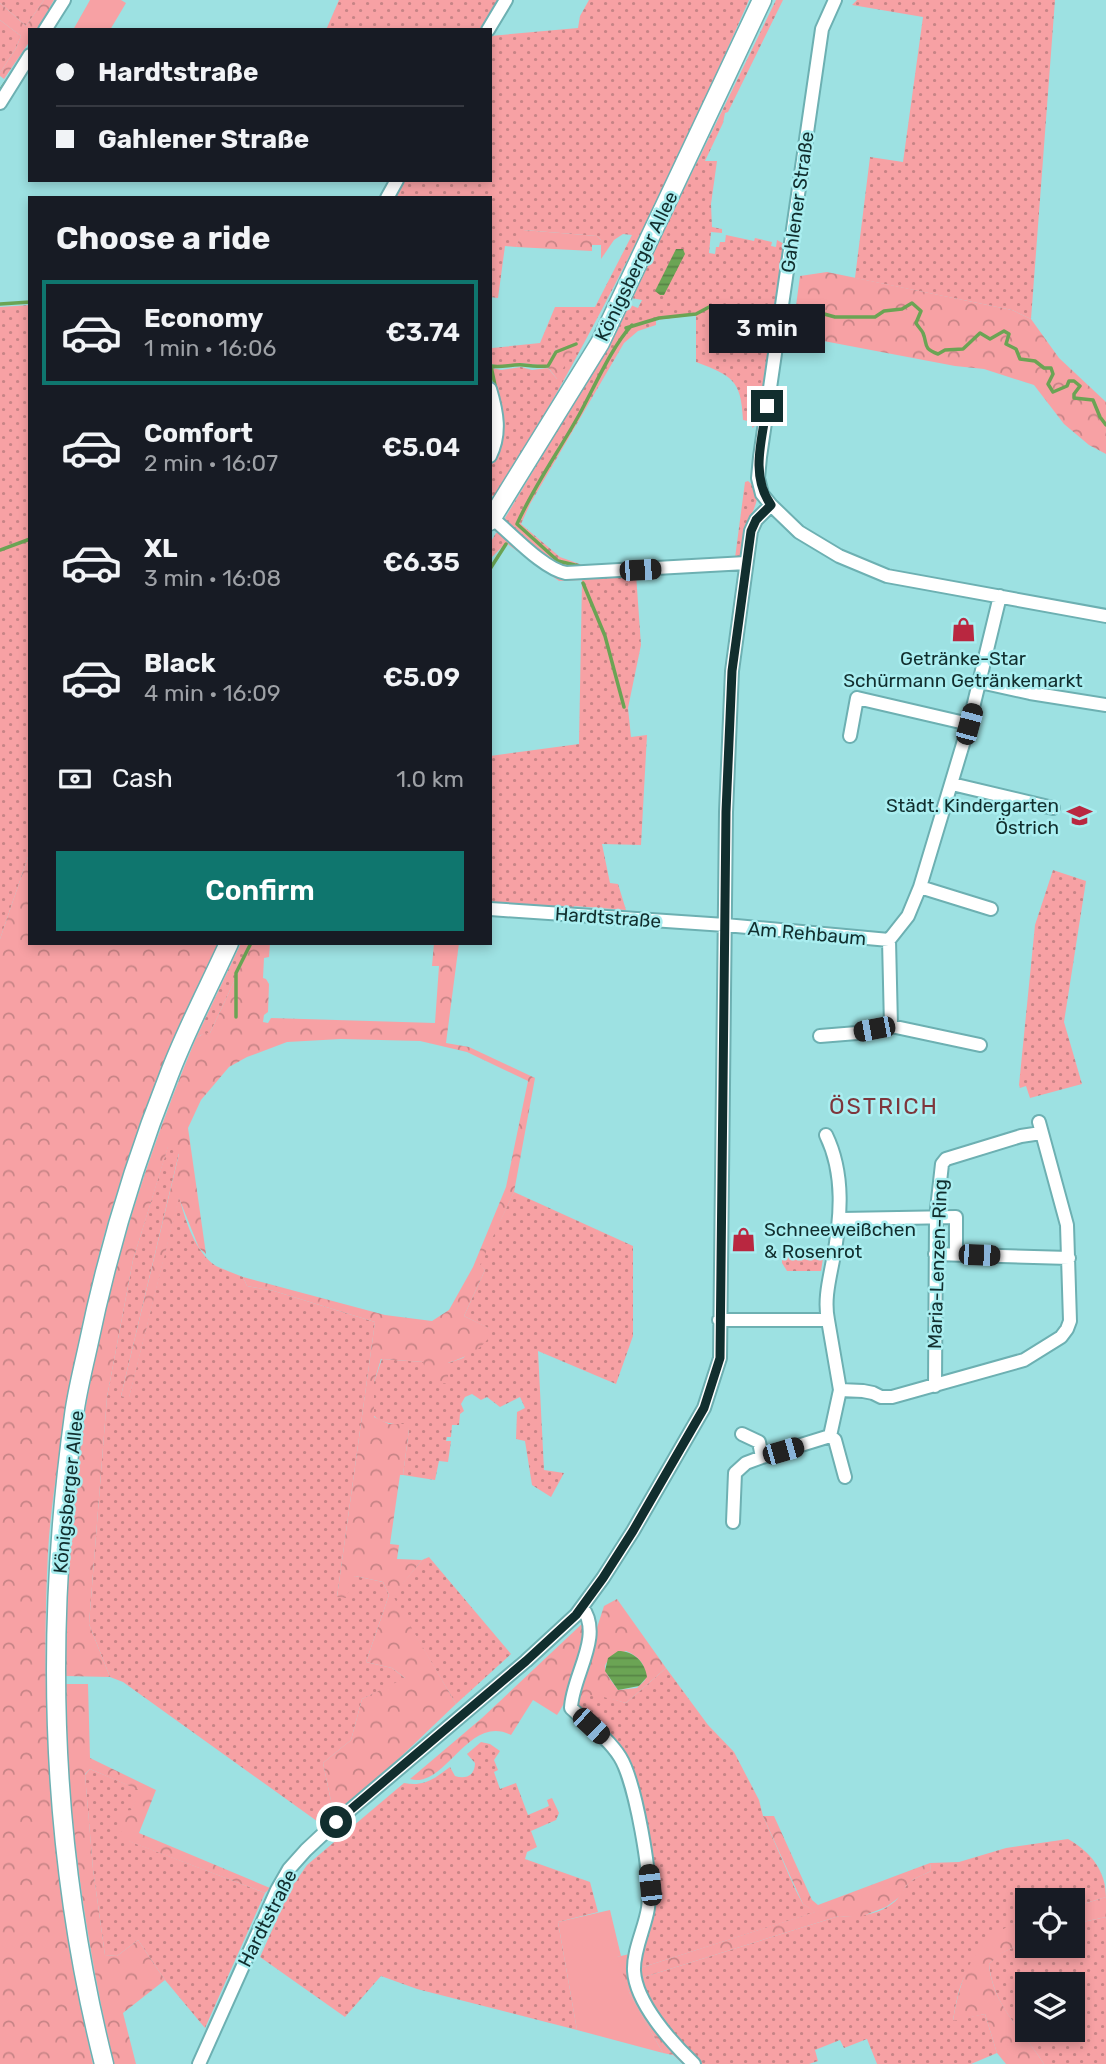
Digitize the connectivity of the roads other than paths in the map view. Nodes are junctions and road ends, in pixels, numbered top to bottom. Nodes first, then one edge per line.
1 (64, 0) edge
2 (506, 0) edge
3 (762, 0) edge
4 (835, 0) edge
5 (46, 28) edge
6 (489, 28) edge
7 (28, 58) edge
8 (0, 103) edge
9 (492, 398) edge
10 (492, 451) edge
11 (771, 505) junction
12 (492, 512) edge
13 (746, 563) junction
14 (1000, 596) junction
15 (1106, 616) edge
16 (980, 682) junction
17 (1106, 705) edge
18 (969, 724) junction
19 (850, 736) dead end
20 (952, 784) junction
21 (1053, 808) dead end
22 (920, 887) junction
23 (492, 909) edge
24 (991, 909) dead end
25 (725, 925) junction
26 (888, 940) junction
27 (228, 945) edge
28 (891, 1026) junction
29 (820, 1036) dead end
30 (979, 1045) dead end
31 (826, 1135) dead end
32 (936, 1218) junction
33 (841, 1219) junction
34 (935, 1254) junction
35 (957, 1254) junction
36 (1069, 1258) junction
37 (719, 1320) junction
38 (828, 1320) junction
39 (935, 1386) junction
40 (839, 1390) junction
41 (742, 1434) dead end
42 (830, 1436) junction
43 (762, 1457) junction
44 (845, 1477) dead end
45 (733, 1522) dead end
46 (582, 1607) junction
47 (201, 2063) edge
48 (104, 2064) edge
49 (694, 2064) edge

1 - 5 street
2 - 6 street
3 - 12 main road, Königsberger Allee
4 - 11 street, Gahlener Straße
7 - 8 street
9 - 10 street
11 - 13 street, Hardtstraße
11 - 14 street, Gahlener Straße
12 - 13 street
13 - 25 street, Hardtstraße
14 - 15 street, Gahlener Straße
14 - 16 street, Am Rehbaum
16 - 17 street
16 - 18 street, Am Rehbaum
18 - 19 street
18 - 20 street, Am Rehbaum
20 - 21 street
20 - 22 street, Am Rehbaum
22 - 24 street
22 - 26 street, Am Rehbaum
23 - 25 street, Hardtstraße
25 - 26 street, Am Rehbaum
25 - 37 street, Hardtstraße
26 - 28 street, Am Rehbaum
27 - 48 main road, Königsberger Allee
28 - 29 street
28 - 30 street
31 - 33 street
32 - 33 street
32 - 34 street, Maria-Lenzen-Ring
32 - 35 street
32 - 36 street, Maria-Lenzen-Ring
33 - 38 street
34 - 35 street
34 - 39 street, Maria-Lenzen-Ring
35 - 36 street
36 - 39 street, Maria-Lenzen-Ring
37 - 38 street
37 - 46 street, Hardtstraße
38 - 40 street
39 - 40 street, Maria-Lenzen-Ring
40 - 42 street
41 - 43 street
42 - 43 street
42 - 44 street
43 - 45 street
46 - 47 street, Hardtstraße
46 - 49 street

